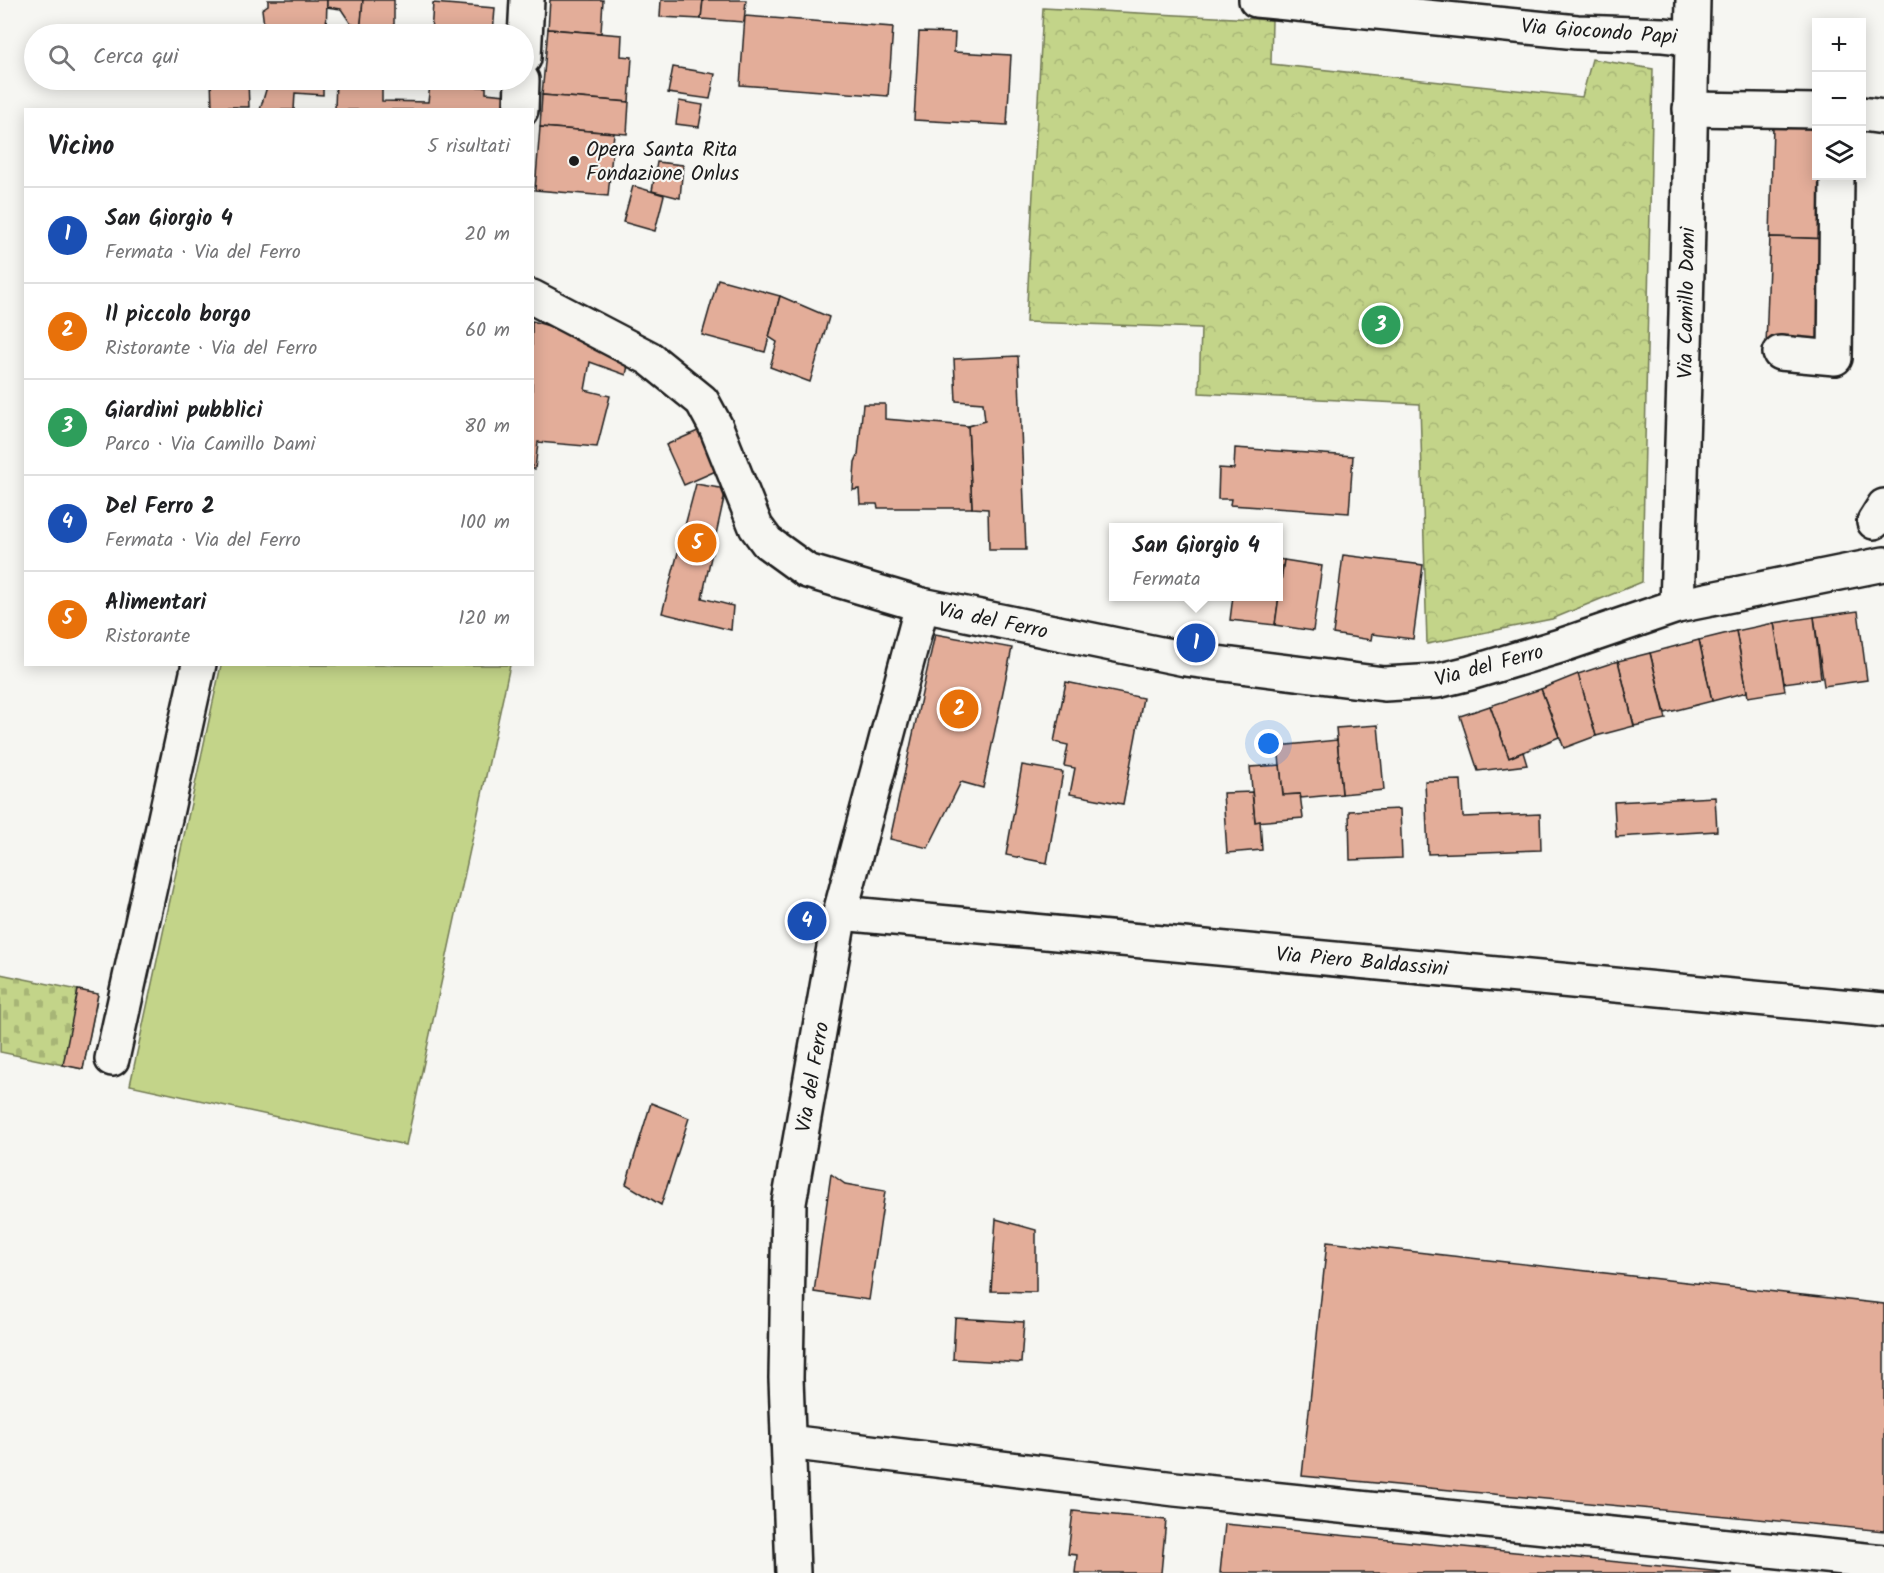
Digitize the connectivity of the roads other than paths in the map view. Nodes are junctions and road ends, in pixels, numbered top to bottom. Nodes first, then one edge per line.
1 (527, 0) edge
2 (1256, 0) edge
3 (1693, 0) edge
4 (526, 24) edge
5 (1691, 38) junction
6 (522, 90) edge
7 (521, 108) edge
8 (1690, 109) junction
9 (1812, 111) edge
10 (1866, 115) edge
11 (1884, 117) edge
12 (1837, 180) edge
13 (534, 298) edge
14 (1780, 353) dead end
15 (1884, 564) edge
16 (922, 605) junction
17 (1677, 606) junction
18 (199, 666) edge
19 (840, 913) junction
20 (1884, 1010) edge
21 (112, 1059) dead end
22 (788, 1442) junction
23 (1884, 1562) edge
24 (793, 1573) edge

1 - 4 street
2 - 5 street, Via Giocondo Papi
3 - 5 street, Via Camillo Dami
5 - 8 street, Via Camillo Dami
6 - 7 street
8 - 9 street
8 - 17 street, Via Camillo Dami
10 - 11 street
12 - 14 street
13 - 16 street
15 - 17 street, Via del Ferro
16 - 17 street, Via del Ferro
16 - 19 street, Via del Ferro
18 - 21 street
19 - 20 street, Via Piero Baldassini
19 - 22 street, Via del Ferro
22 - 23 street
22 - 24 street, Via del Ferro

